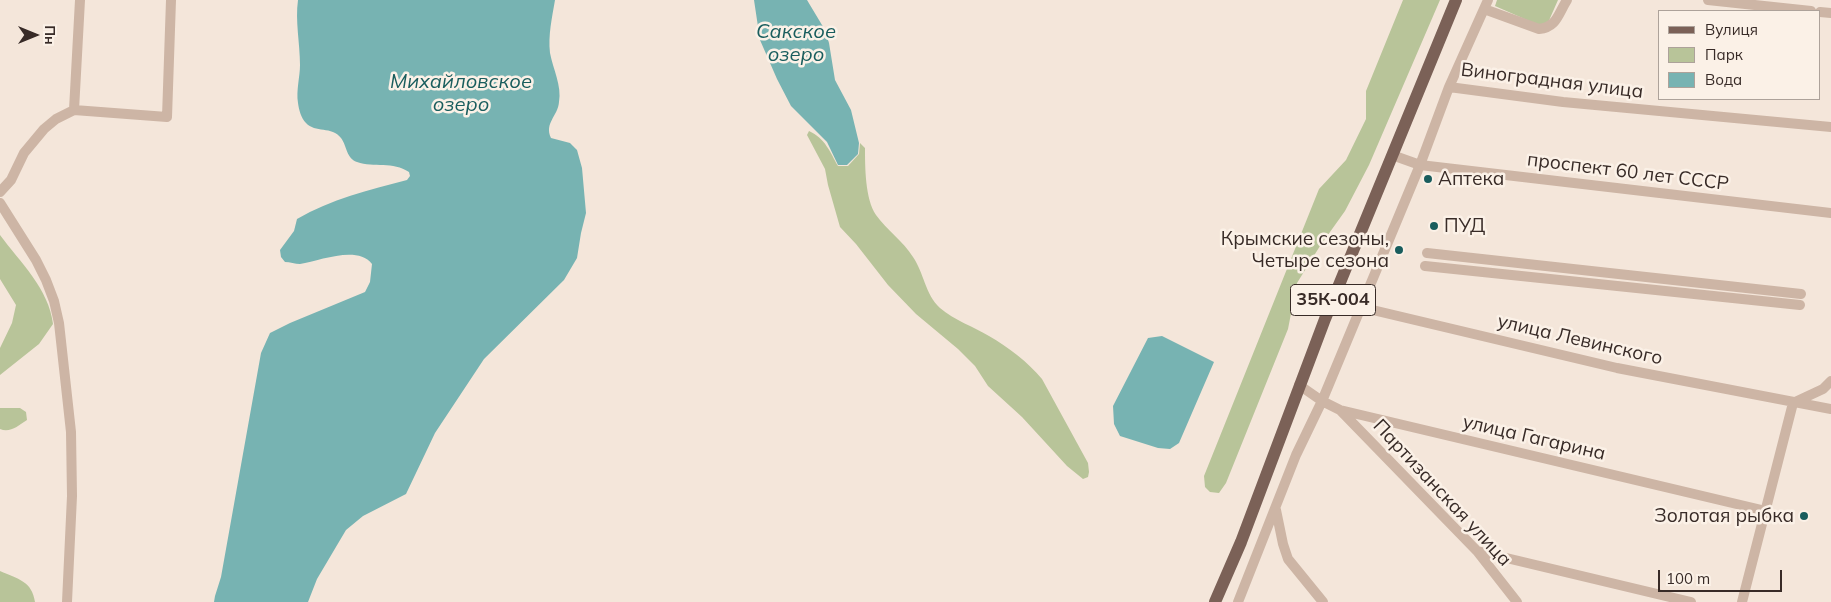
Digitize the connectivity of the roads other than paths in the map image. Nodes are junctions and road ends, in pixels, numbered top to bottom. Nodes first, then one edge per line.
1 (80, 0) edge
2 (170, 0) edge
3 (1456, 0) edge
4 (1567, 0) edge
5 (1708, 0) edge
6 (1486, 5) edge
7 (1802, 10) edge
8 (1449, 87) junction
9 (74, 110) junction
10 (1831, 127) edge
11 (1392, 155) junction
12 (1420, 165) junction
13 (0, 192) edge
14 (0, 203) edge
15 (1831, 213) edge
16 (1427, 253) dead end
17 (1459, 257) junction
18 (1425, 266) dead end
19 (1556, 267) junction
20 (1458, 269) junction
21 (1555, 280) junction
22 (1801, 294) dead end
23 (1800, 305) dead end
24 (1360, 307) junction
25 (1831, 381) edge
26 (1299, 385) junction
27 (1322, 401) junction
28 (1793, 402) junction
29 (1831, 409) edge
30 (1340, 410) junction
31 (1276, 510) junction
32 (1766, 511) junction
33 (1477, 551) junction
34 (67, 602) edge
35 (1215, 602) edge
36 (1238, 602) edge
37 (1324, 602) edge
38 (1517, 602) edge
39 (1691, 602) edge
40 (1742, 602) edge

1 - 9 street
2 - 9 street
3 - 11 main road, 35К-004
4 - 6 street
5 - 7 street
6 - 8 street
8 - 10 street, Виноградная улица
8 - 12 street
9 - 13 street
11 - 12 street, проспект 60 лет СССР
11 - 26 main road, 35К-004
12 - 15 street, проспект 60 лет СССР
12 - 24 street
14 - 34 street
16 - 17 street
17 - 19 street
17 - 20 street
18 - 20 street
19 - 21 street
19 - 22 street
20 - 21 street
21 - 23 street
24 - 27 street
24 - 28 street, улица Левинского
25 - 28 street
26 - 27 street, улица Гагарина
26 - 35 main road, 35К-004
27 - 30 street, улица Гагарина
27 - 31 street
28 - 29 street, улица Левинского
28 - 32 street
30 - 32 street, улица Гагарина
30 - 33 street, Партизанская улица
31 - 36 street
31 - 37 street
32 - 40 street
33 - 38 street, Партизанская улица
33 - 39 street

